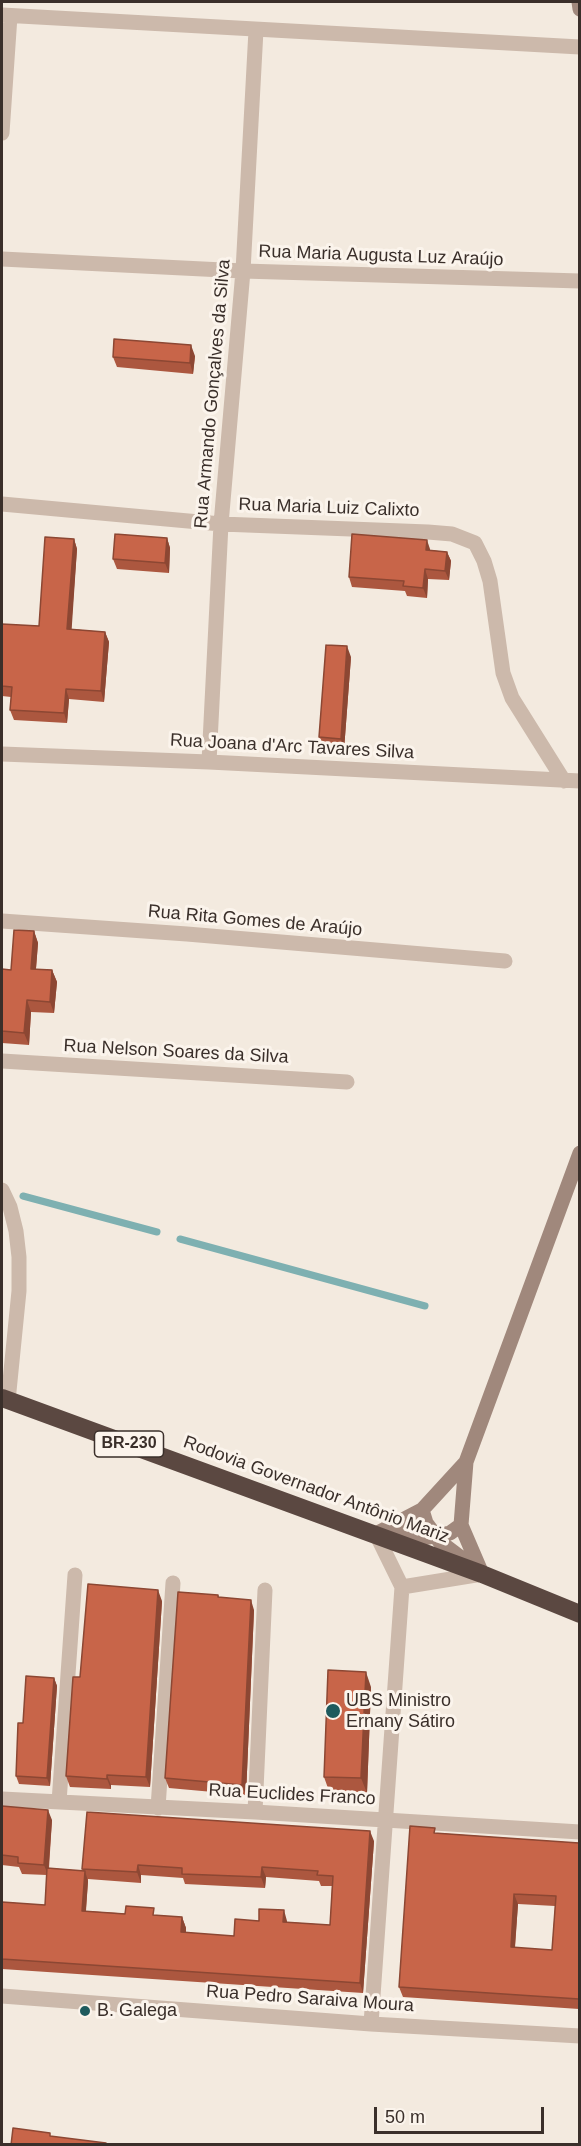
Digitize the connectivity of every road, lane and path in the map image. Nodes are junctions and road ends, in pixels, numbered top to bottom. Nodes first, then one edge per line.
1 (579, 2) edge
2 (579, 9) edge
3 (6, 16) edge
4 (256, 30) junction
5 (579, 47) edge
6 (2, 133) edge
7 (2, 259) edge
8 (243, 271) junction
9 (579, 281) edge
10 (2, 504) edge
11 (221, 524) junction
12 (2, 754) edge
13 (210, 762) junction
14 (564, 781) junction
15 (579, 781) edge
16 (2, 921) edge
17 (505, 961) dead end
18 (2, 1061) edge
19 (347, 1082) dead end
20 (579, 1154) edge
21 (2, 1190) edge
22 (5, 1399) edge
23 (466, 1462) junction
24 (422, 1510) junction
25 (461, 1525) junction
26 (376, 1534) junction
27 (436, 1536) junction
28 (482, 1574) junction
29 (75, 1575) dead end
30 (173, 1583) dead end
31 (402, 1587) junction
32 (265, 1590) dead end
33 (579, 1614) edge
34 (2, 1800) edge
35 (59, 1802) junction
36 (158, 1808) junction
37 (255, 1812) junction
38 (386, 1820) junction
39 (579, 1832) edge
40 (2, 1996) edge
41 (371, 2024) junction
42 (579, 2036) edge

1 - 2 main road
3 - 4 street
3 - 6 street
4 - 5 street
4 - 8 street, Rua Armando Gonçalves da Silva
7 - 8 street, Rua Maria Augusta Luz Araújo
8 - 9 street, Rua Maria Augusta Luz Araújo
8 - 11 street, Rua Armando Gonçalves da Silva
10 - 11 street, Rua Maria Luiz Calixto
11 - 13 street, Rua Armando Gonçalves da Silva
11 - 14 street, Rua Maria Luiz Calixto
12 - 13 street, Rua Joana d'Arc Tavares Silva
13 - 14 street, Rua Joana d'Arc Tavares Silva
14 - 15 street, Rua Joana d'Arc Tavares Silva
16 - 17 street, Rua Rita Gomes de Araújo
18 - 19 street, Rua Nelson Soares da Silva
20 - 23 main road
21 - 22 street
22 - 26 highway, Rodovia Governador Antônio Mariz / BR-230
23 - 24 main road
23 - 25 main road
24 - 26 main road
24 - 27 main road
25 - 27 main road
25 - 28 main road
26 - 27 main road
26 - 28 highway, Rodovia Governador Antônio Mariz / BR-230
26 - 31 street
27 - 28 main road
28 - 31 street
28 - 33 highway, Rodovia Governador Antônio Mariz / BR-230
29 - 35 street
30 - 36 street
31 - 38 street
32 - 37 street
34 - 35 street, Rua Euclides Franco
35 - 36 street, Rua Euclides Franco
36 - 37 street, Rua Euclides Franco
37 - 38 street, Rua Euclides Franco
38 - 39 street, Rua Euclides Franco
38 - 41 street
40 - 41 street, Rua Pedro Saraiva Moura
41 - 42 street, Rua Pedro Saraiva Moura

